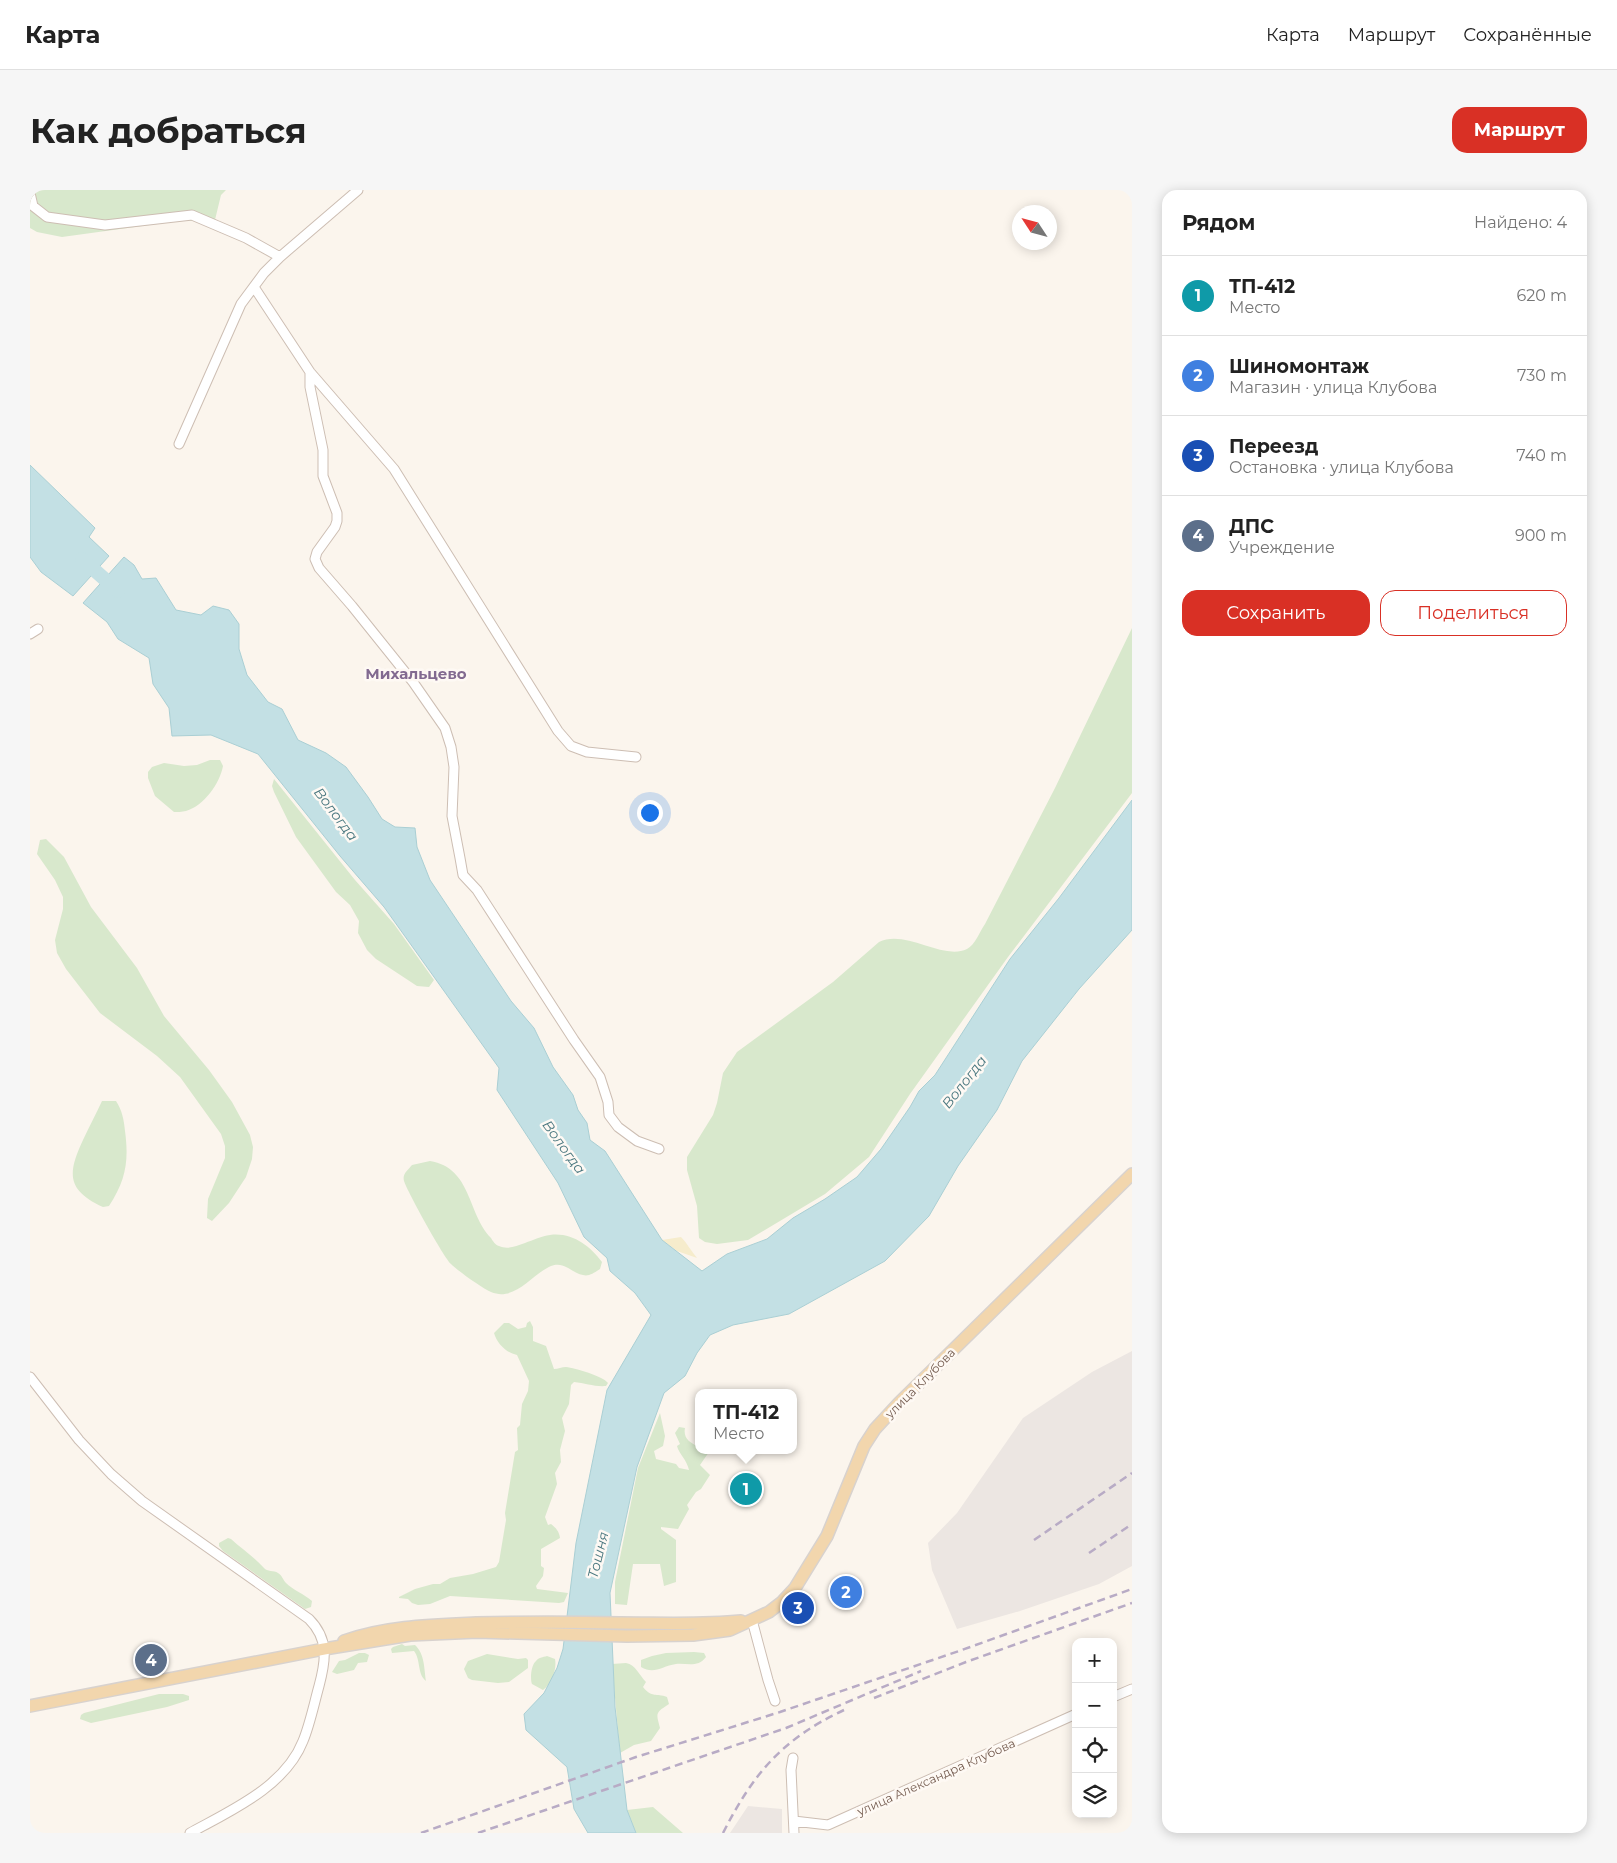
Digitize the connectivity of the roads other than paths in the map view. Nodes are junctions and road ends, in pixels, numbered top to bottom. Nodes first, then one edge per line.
1 (358, 190) edge
2 (30, 193) edge
3 (280, 257) junction
4 (254, 287) junction
5 (310, 372) junction
6 (179, 444) dead end
7 (636, 757) dead end
8 (659, 1150) dead end
9 (1132, 1174) edge
10 (30, 1377) edge
11 (752, 1620) junction
12 (324, 1649) junction
13 (1132, 1689) edge
14 (1117, 1695) edge
15 (775, 1701) dead end
16 (30, 1706) edge
17 (1072, 1716) edge
18 (793, 1758) dead end
19 (794, 1821) junction
20 (190, 1833) edge
21 (794, 1833) edge

1 - 3 street
2 - 3 street
3 - 4 street
4 - 5 street
4 - 6 street
5 - 7 street
5 - 8 street
9 - 11 main road, улица Клубова
10 - 12 street
11 - 12 main road
11 - 12 main road, улица Клубова
11 - 15 street
12 - 16 main road
12 - 20 street
13 - 14 street
17 - 19 street, улица Александра Клубова
18 - 19 street
19 - 21 street

